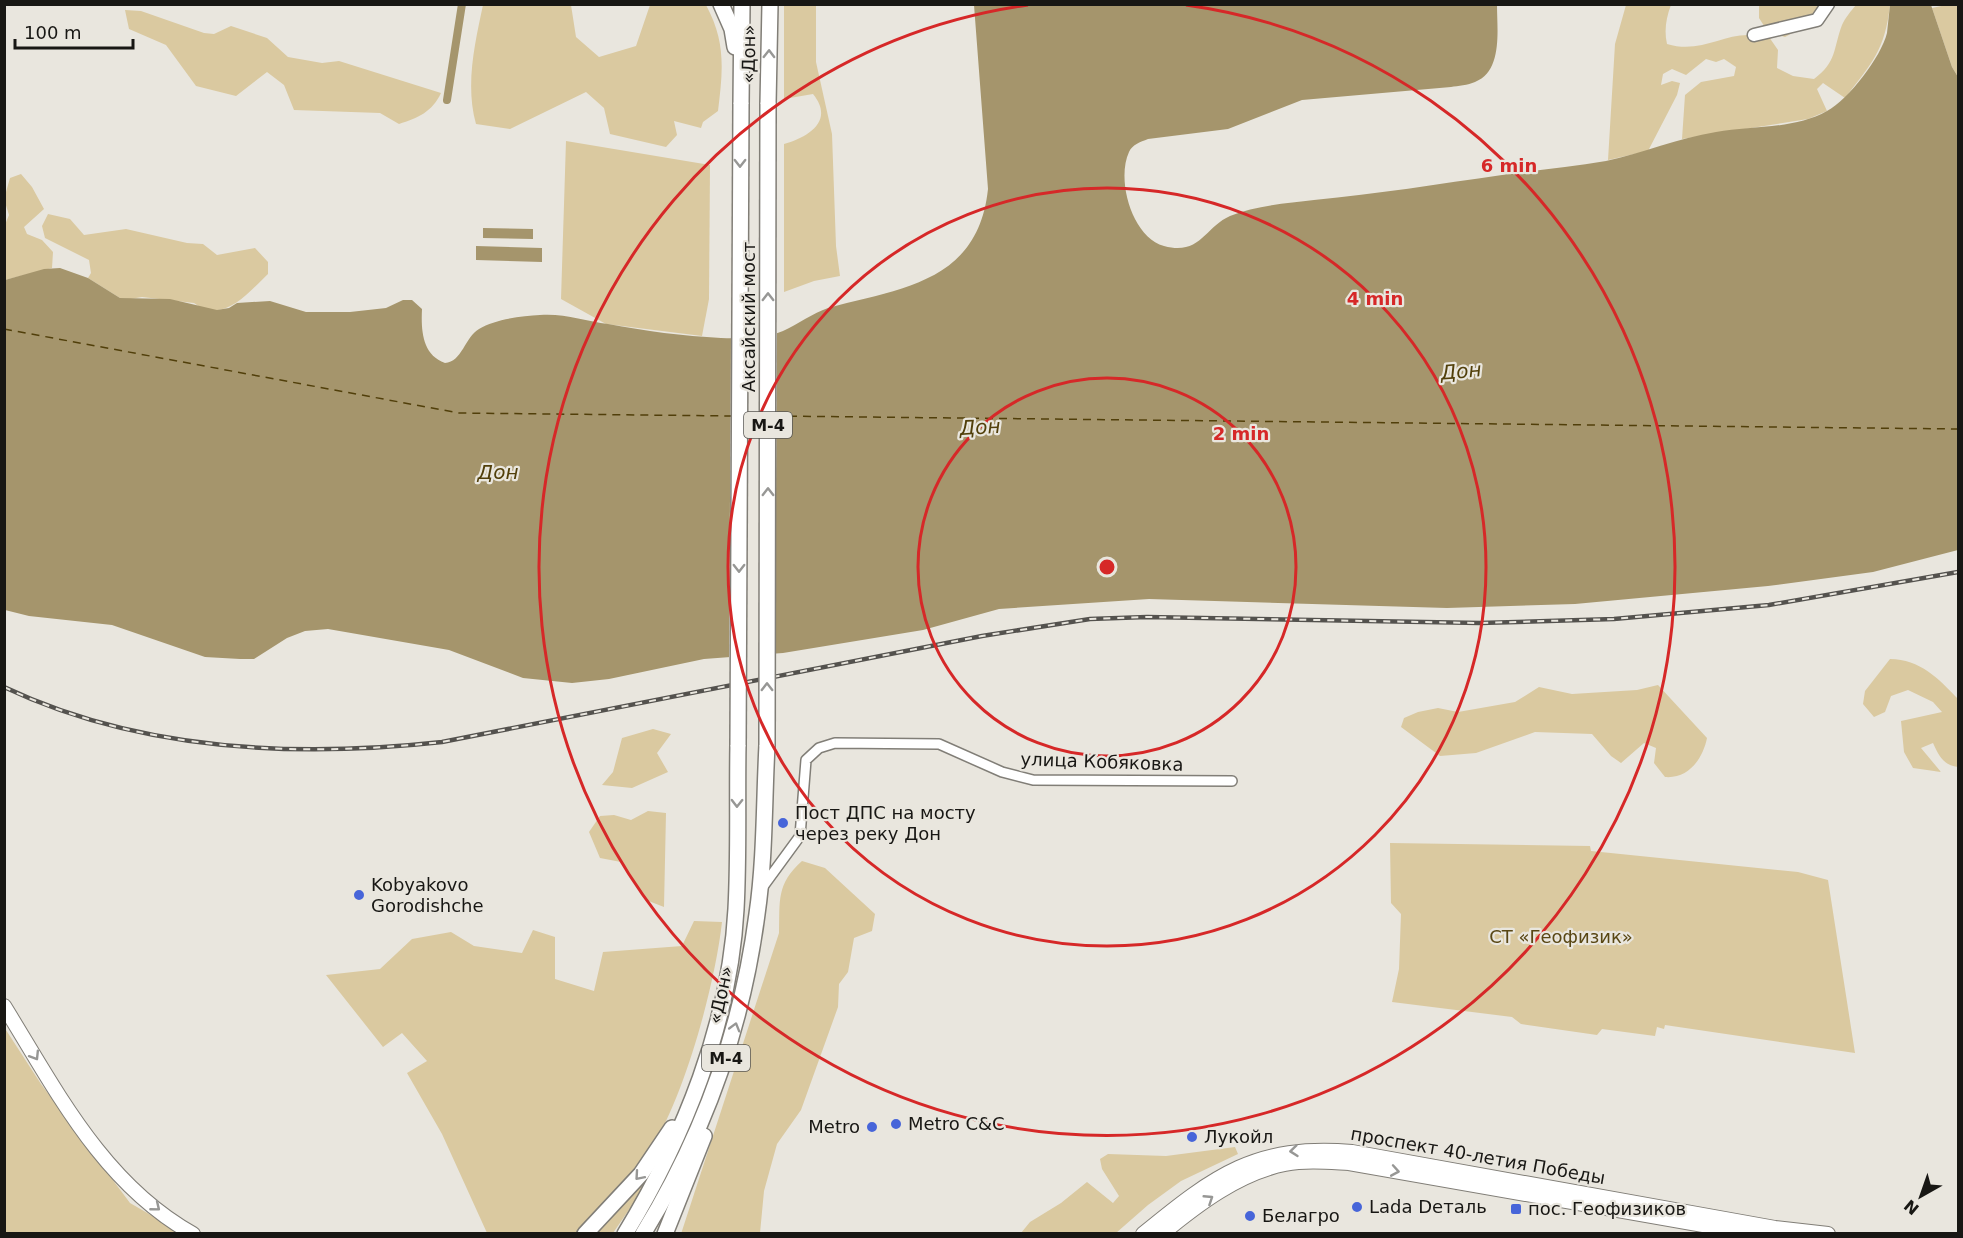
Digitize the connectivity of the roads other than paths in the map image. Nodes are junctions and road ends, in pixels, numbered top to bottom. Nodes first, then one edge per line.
1 (721, 4) edge
2 (742, 4) edge
3 (770, 4) edge
4 (1828, 4) edge
5 (1754, 35) dead end
6 (741, 67) junction
7 (741, 104) joint
8 (768, 104) joint
9 (738, 745) joint
10 (767, 745) joint
11 (1232, 781) dead end
12 (759, 893) junction
13 (4, 1006) edge
14 (707, 1052) junction
15 (721, 1077) junction
16 (1320, 1155) junction
17 (193, 1233) edge
18 (585, 1233) edge
19 (625, 1233) edge
20 (643, 1233) edge
21 (665, 1233) edge
22 (1143, 1233) edge
23 (1162, 1233) edge
24 (1754, 1233) edge
25 (1828, 1233) edge

1 - 6 main road
2 - 6 main road, «Дон» / М-4
8 -> 3 main road, «Дон» / М-4
4 - 5 street
6 - 7 main road, «Дон» / М-4
7 -> 9 main road, Аксайский мост / М-4, bridge
10 -> 8 main road, Аксайский мост / М-4, bridge
9 -> 14 main road, «Дон» / М-4
10 - 12 main road, «Дон» / М-4
11 - 12 street, улица Кобяковка
15 -> 12 main road, «Дон» / М-4
13 -> 17 main road
14 -> 18 main road
14 - 19 main road, «Дон» / М-4
15 - 20 main road, «Дон» / М-4
15 - 21 main road
16 -> 22 main road, проспект 40-летия Победы
23 -> 16 main road, проспект 40-летия Победы
16 -> 24 main road, проспект 40-летия Победы
16 - 25 main road, проспект 40-летия Победы

